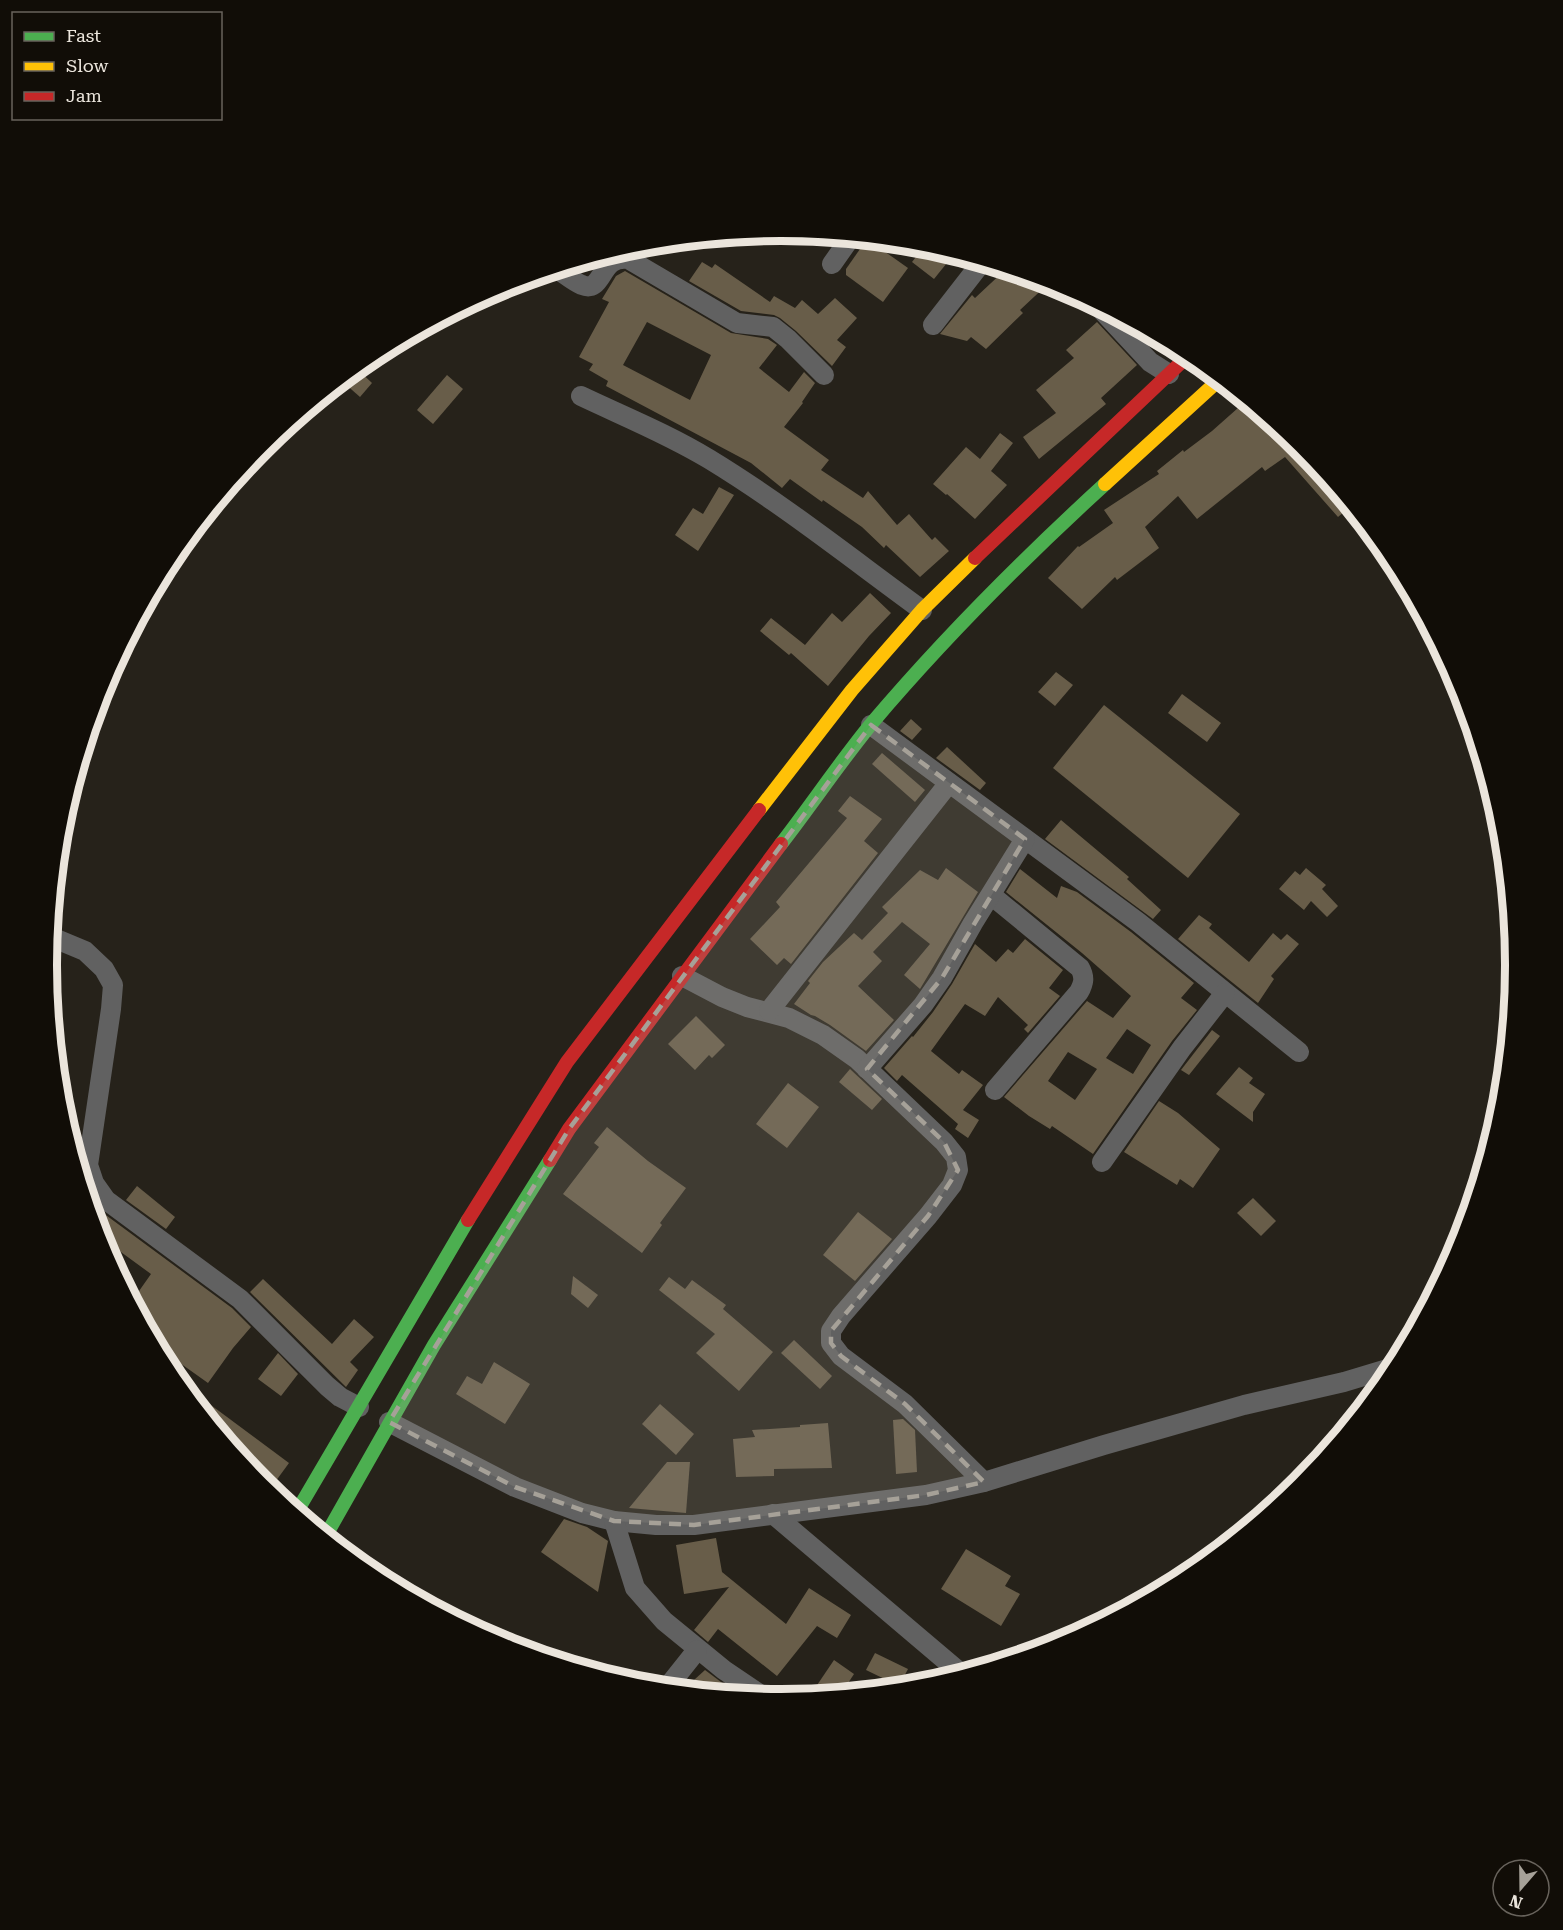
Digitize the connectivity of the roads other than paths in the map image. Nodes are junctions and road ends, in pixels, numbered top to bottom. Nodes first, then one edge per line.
1 (846, 244) edge
2 (622, 258) edge
3 (616, 260) edge
4 (832, 264) dead end
5 (978, 268) edge
6 (565, 274) edge
7 (1111, 320) edge
8 (933, 325) dead end
9 (1182, 362) edge
10 (1169, 374) junction
11 (824, 375) dead end
12 (1214, 384) edge
13 (581, 396) dead end
14 (922, 610) junction
15 (871, 725) junction
16 (949, 783) junction
17 (1025, 839) junction
18 (991, 895) junction
19 (58, 940) edge
20 (682, 976) junction
21 (1225, 993) junction
22 (769, 1011) junction
23 (1299, 1052) dead end
24 (867, 1069) junction
25 (995, 1090) dead end
26 (1102, 1162) dead end
27 (87, 1172) edge
28 (90, 1182) edge
29 (1382, 1370) edge
30 (359, 1407) junction
31 (389, 1422) junction
32 (984, 1482) junction
33 (300, 1506) edge
34 (773, 1514) junction
35 (614, 1521) junction
36 (329, 1531) edge
37 (697, 1650) junction
38 (955, 1668) edge
39 (672, 1681) edge
40 (752, 1689) edge

1 - 4 street
2 - 11 street
3 - 6 street
5 - 8 street
7 - 10 street
9 - 10 highway
10 - 14 highway
12 - 15 highway
13 - 14 street
14 - 30 highway
15 - 16 street
15 - 20 highway
16 - 17 street
16 - 22 street
17 - 18 street
17 - 21 street
18 - 24 street
18 - 25 street
19 - 27 street
20 - 22 street
20 - 31 highway
21 - 23 street
21 - 26 street
22 - 24 street
24 - 32 street
28 - 30 street
29 - 32 street
30 - 33 highway
31 - 35 street
31 - 36 highway
32 - 34 street
34 - 35 street
34 - 38 street
35 - 37 street
37 - 39 street
37 - 40 street

